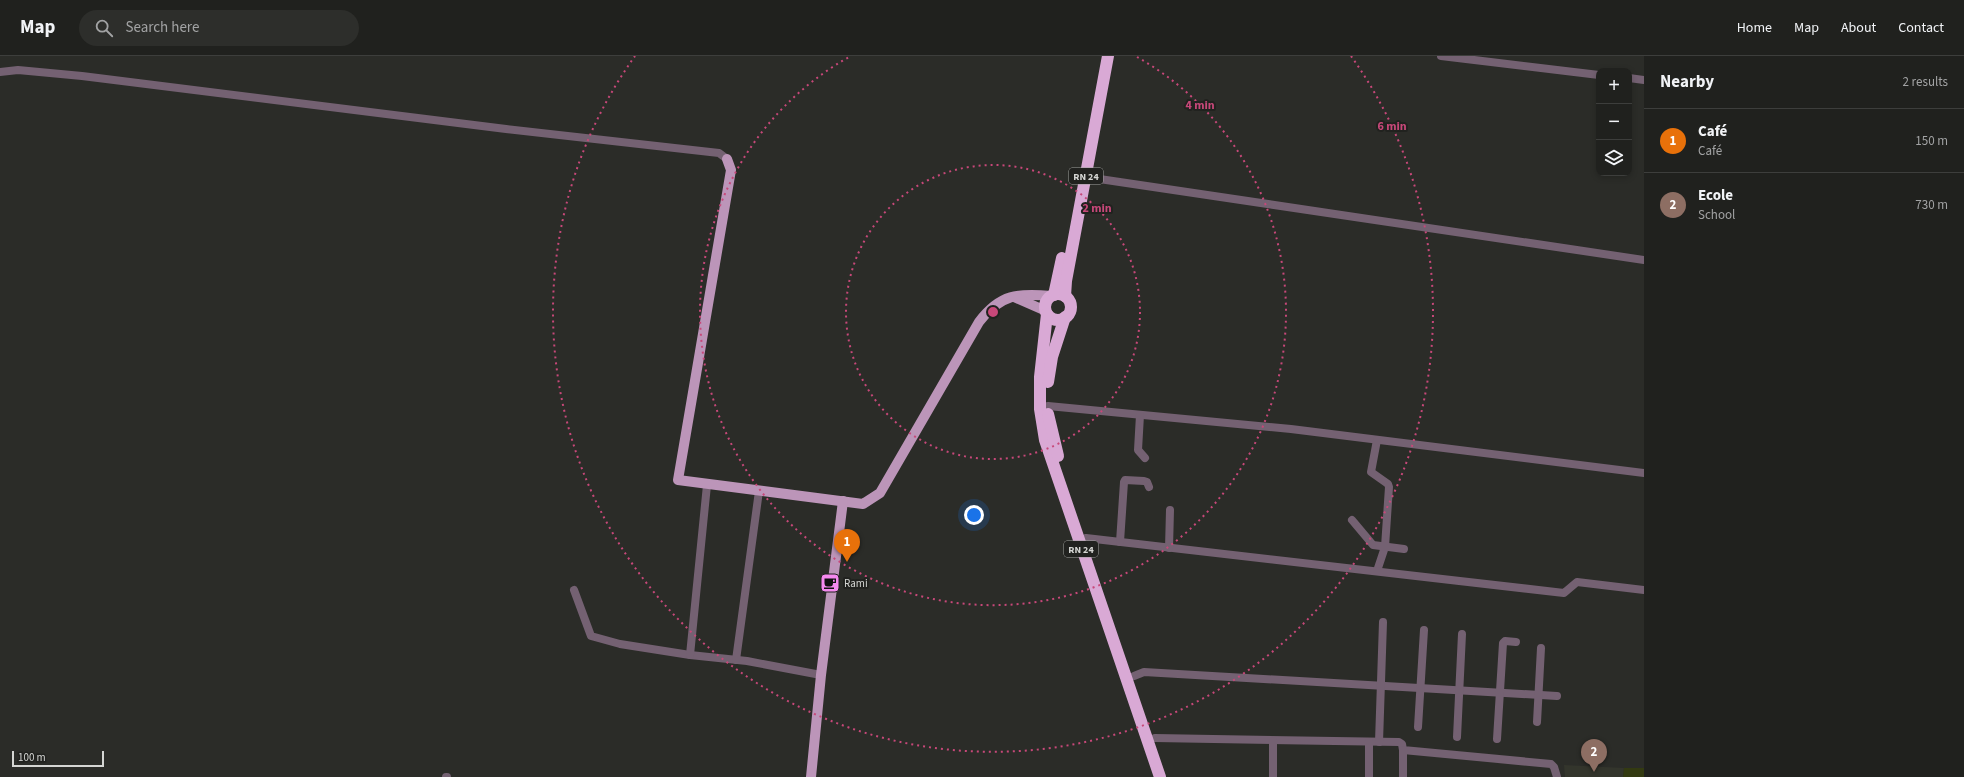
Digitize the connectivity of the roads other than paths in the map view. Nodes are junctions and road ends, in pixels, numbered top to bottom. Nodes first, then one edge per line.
1 (1100, 56) edge
2 (1108, 56) edge
3 (1441, 56) edge
4 (0, 72) edge
5 (1596, 74) edge
6 (1632, 78) edge
7 (1644, 80) edge
8 (727, 159) joint
9 (1086, 177) junction
10 (1644, 260) edge
11 (1057, 296) junction
12 (1014, 297) junction
13 (1047, 313) junction
14 (1065, 317) junction
15 (1048, 406) junction
16 (1140, 415) junction
17 (1377, 440) junction
18 (1145, 458) dead end
19 (1644, 473) edge
20 (707, 485) junction
21 (1149, 487) dead end
22 (759, 491) junction
23 (843, 501) junction
24 (1170, 510) dead end
25 (1352, 520) dead end
26 (1086, 538) junction
27 (1120, 542) junction
28 (1385, 547) junction
29 (1169, 548) junction
30 (1404, 549) dead end
31 (1377, 572) junction
32 (574, 590) dead end
33 (1644, 590) edge
34 (1383, 622) dead end
35 (1424, 630) dead end
36 (1462, 634) dead end
37 (1516, 642) dead end
38 (1541, 648) dead end
39 (690, 656) junction
40 (736, 660) junction
41 (820, 675) junction
42 (1134, 676) junction
43 (1381, 686) junction
44 (1420, 688) junction
45 (1459, 690) junction
46 (1500, 692) junction
47 (1538, 695) junction
48 (1557, 696) dead end
49 (1537, 722) dead end
50 (1418, 728) dead end
51 (1457, 737) dead end
52 (1155, 738) junction
53 (1497, 739) dead end
54 (1273, 741) junction
55 (1369, 742) junction
56 (1379, 742) junction
57 (1403, 750) junction
58 (811, 777) edge
59 (1160, 777) edge
60 (1169, 777) edge
61 (1273, 777) edge
62 (1369, 777) edge
63 (1403, 777) edge
64 (1557, 777) edge

1 - 11 highway, RN 24
2 - 9 highway, RN 24
3 - 5 street
4 - 8 street
6 - 7 street
8 - 20 main road
9 - 10 street
9 - 11 highway, RN 24
11 - 12 main road
11 - 13 highway
11 - 14 highway
12 - 13 main road
12 - 23 main road
13 - 14 highway
13 - 59 highway, RN 24
14 - 15 highway, RN 24
15 - 16 street
15 - 26 highway, RN 24
16 - 17 street
16 - 18 street
17 - 19 street
17 - 28 street
20 - 22 main road
20 - 39 street
21 - 27 street
22 - 23 main road
22 - 40 street
23 - 41 main road
24 - 29 street
25 - 28 street
26 - 27 street
26 - 42 highway, RN 24
27 - 29 street
28 - 30 street
28 - 31 street
29 - 31 street
31 - 33 street
32 - 39 street
34 - 43 street
35 - 44 street
36 - 45 street
37 - 46 street
38 - 47 street
39 - 40 street
40 - 41 street
41 - 58 main road
42 - 43 street
42 - 52 highway, RN 24
43 - 44 street
43 - 56 street
44 - 45 street
44 - 50 street
45 - 46 street
45 - 51 street
46 - 47 street
46 - 53 street
47 - 48 street
47 - 49 street
52 - 54 street
52 - 60 highway, RN 24
54 - 55 street
54 - 61 street
55 - 56 street
55 - 62 street
56 - 57 street
57 - 63 street
57 - 64 street

